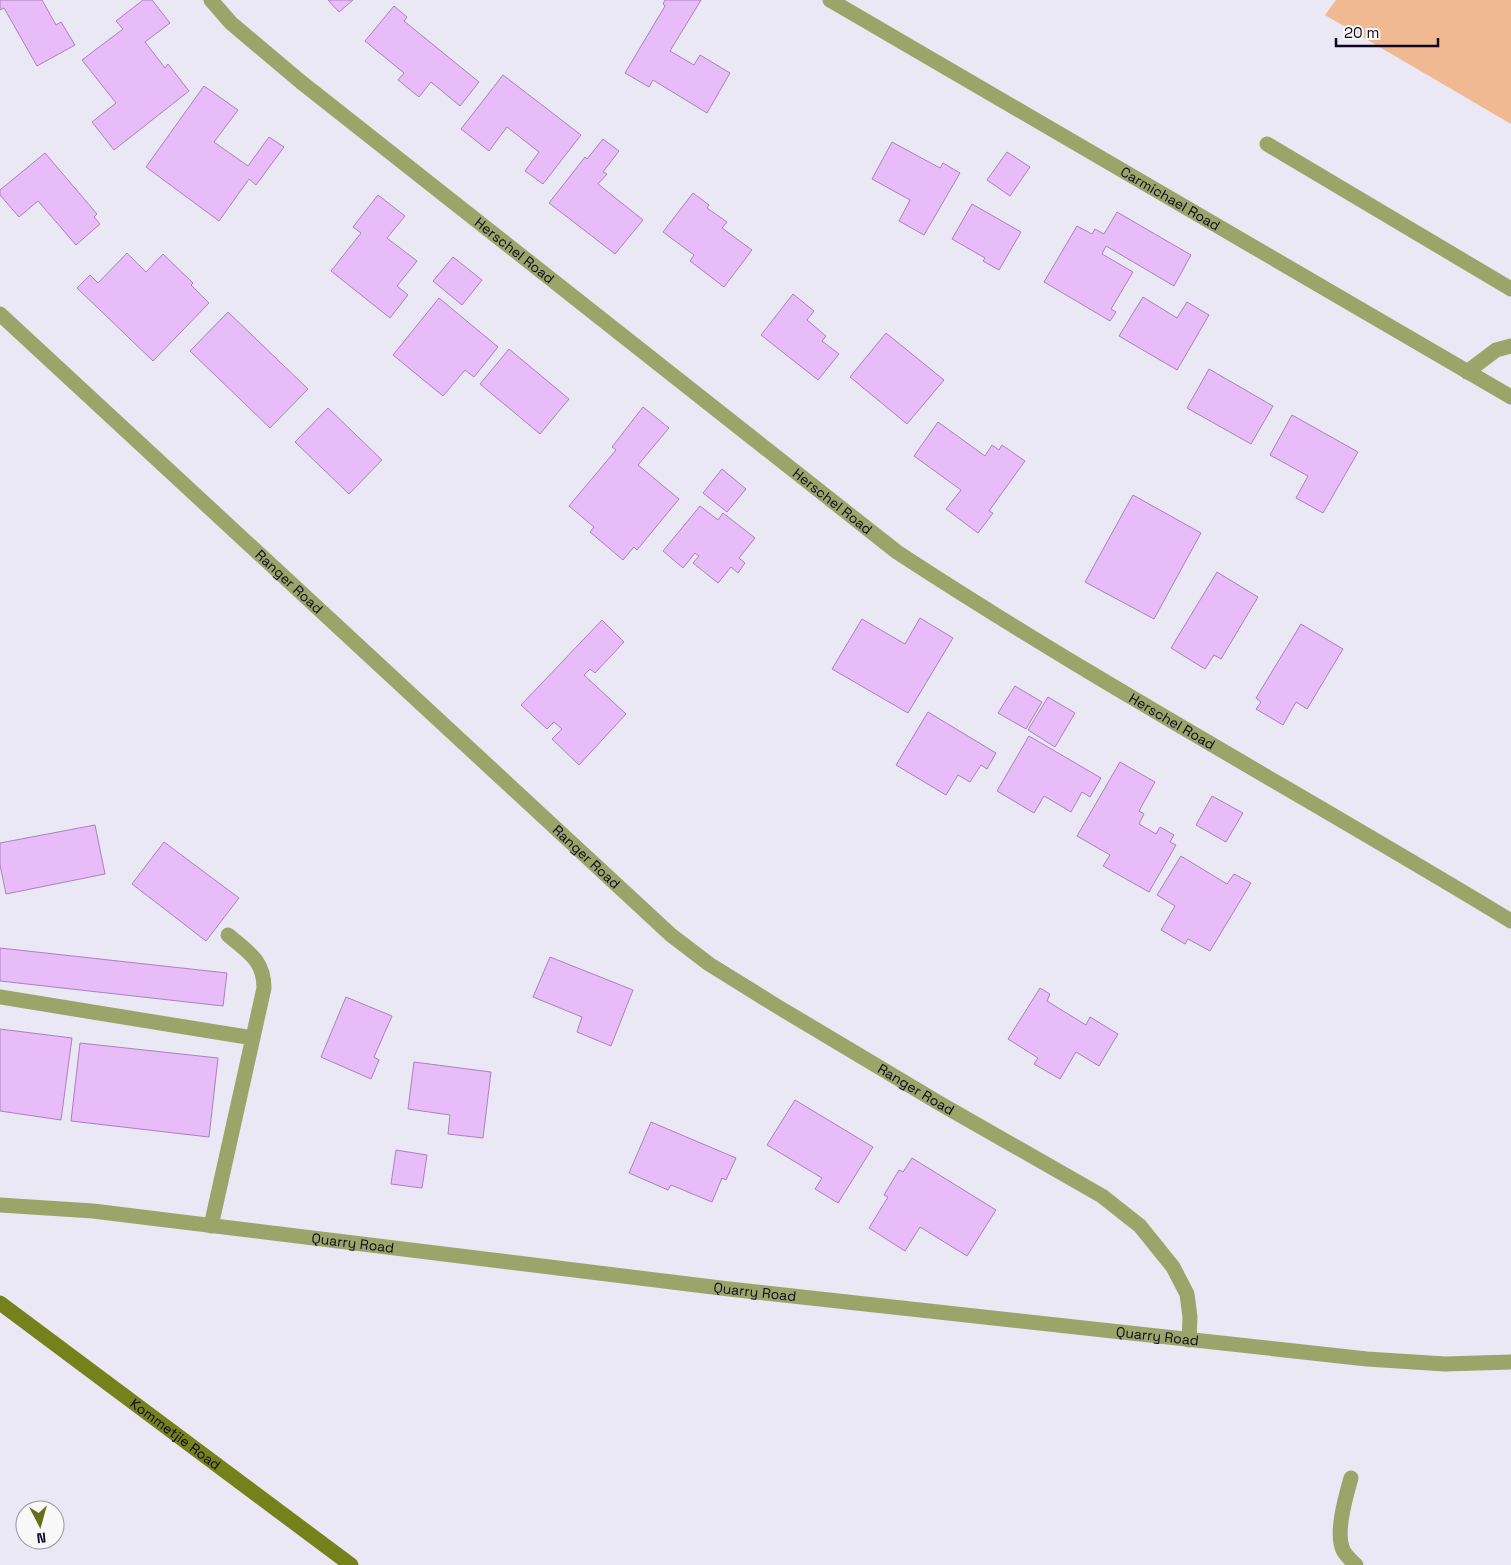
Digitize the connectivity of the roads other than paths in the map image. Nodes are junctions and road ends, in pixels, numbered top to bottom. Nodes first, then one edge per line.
1 (211, 0) edge
2 (830, 0) edge
3 (1267, 144) dead end
4 (1511, 289) edge
5 (0, 314) edge
6 (1511, 346) edge
7 (1467, 372) junction
8 (1511, 397) edge
9 (1511, 920) edge
10 (228, 936) dead end
11 (0, 997) edge
12 (253, 1038) junction
13 (0, 1205) edge
14 (211, 1226) junction
15 (0, 1303) edge
16 (1189, 1340) junction
17 (1511, 1362) edge
18 (1350, 1478) dead end
19 (351, 1565) edge
20 (1356, 1565) edge

1 - 9 street, Herschel Road
2 - 7 street, Carmichael Road
3 - 4 street
5 - 16 street, Ranger Road
6 - 7 street
7 - 8 street, Carmichael Road
10 - 12 street
11 - 12 street
12 - 14 street
13 - 14 street, Quarry Road
14 - 16 street, Quarry Road
15 - 19 main road, Kommetjie Road
16 - 17 street, Quarry Road
18 - 20 street

